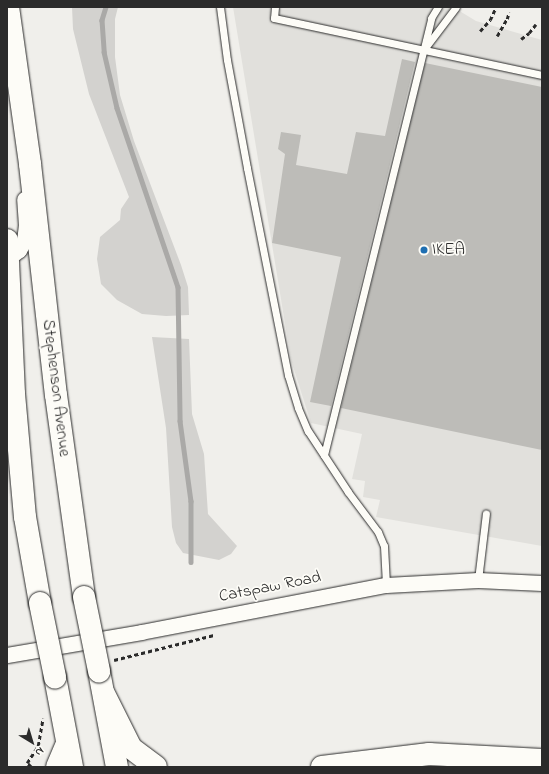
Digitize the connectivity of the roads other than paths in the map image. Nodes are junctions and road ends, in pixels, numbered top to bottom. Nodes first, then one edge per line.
1 (8, 7) edge
2 (220, 7) edge
3 (276, 7) edge
4 (438, 7) edge
5 (456, 7) edge
6 (423, 50) junction
7 (542, 75) edge
8 (30, 164) junction
9 (7, 252) edge
10 (11, 385) edge
11 (324, 455) junction
12 (486, 513) dead end
13 (478, 580) junction
14 (542, 583) edge
15 (386, 584) junction
16 (7, 655) edge
17 (104, 694) junction
18 (67, 744) junction
19 (542, 760) edge
20 (57, 767) edge
21 (72, 767) edge
22 (117, 767) edge
23 (156, 767) edge
24 (322, 767) edge

1 - 8 main road, Stephenson Avenue
2 - 11 lane
3 - 6 lane
4 - 6 lane
5 - 6 lane
6 - 7 lane
6 - 11 lane
8 - 9 street
8 - 17 main road, Stephenson Avenue, bridge
9 - 10 main road
10 - 18 main road, bridge
11 - 15 lane
12 - 13 lane
13 - 14 street, Catspaw Road
13 - 15 street, Catspaw Road
15 - 16 street, Catspaw Road
17 - 22 main road, Stephenson Avenue
17 - 23 main road
18 - 20 main road
18 - 21 main road
19 - 24 main road

